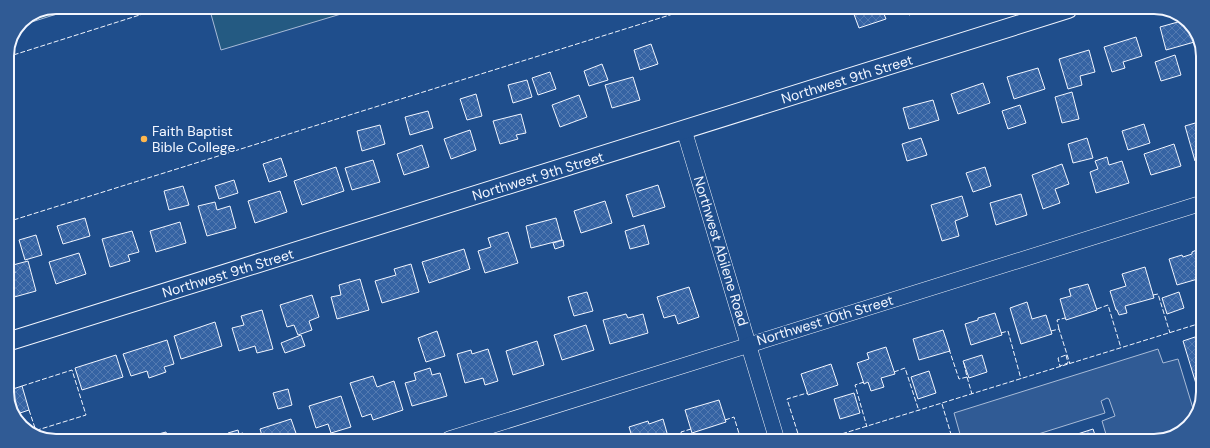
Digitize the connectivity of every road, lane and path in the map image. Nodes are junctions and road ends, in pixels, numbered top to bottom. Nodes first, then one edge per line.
1 (1052, 14) edge
2 (684, 130) junction
3 (1196, 205) edge
4 (14, 340) edge
5 (749, 344) junction
6 (466, 434) edge
7 (775, 434) edge

1 - 2 street, Northwest 9th Street
2 - 4 street, Northwest 9th Street
2 - 5 street, Northwest Abilene Road
3 - 5 street, Northwest 10th Street
5 - 6 street, Northwest 10th Street
5 - 7 street, Northwest Abilene Road

